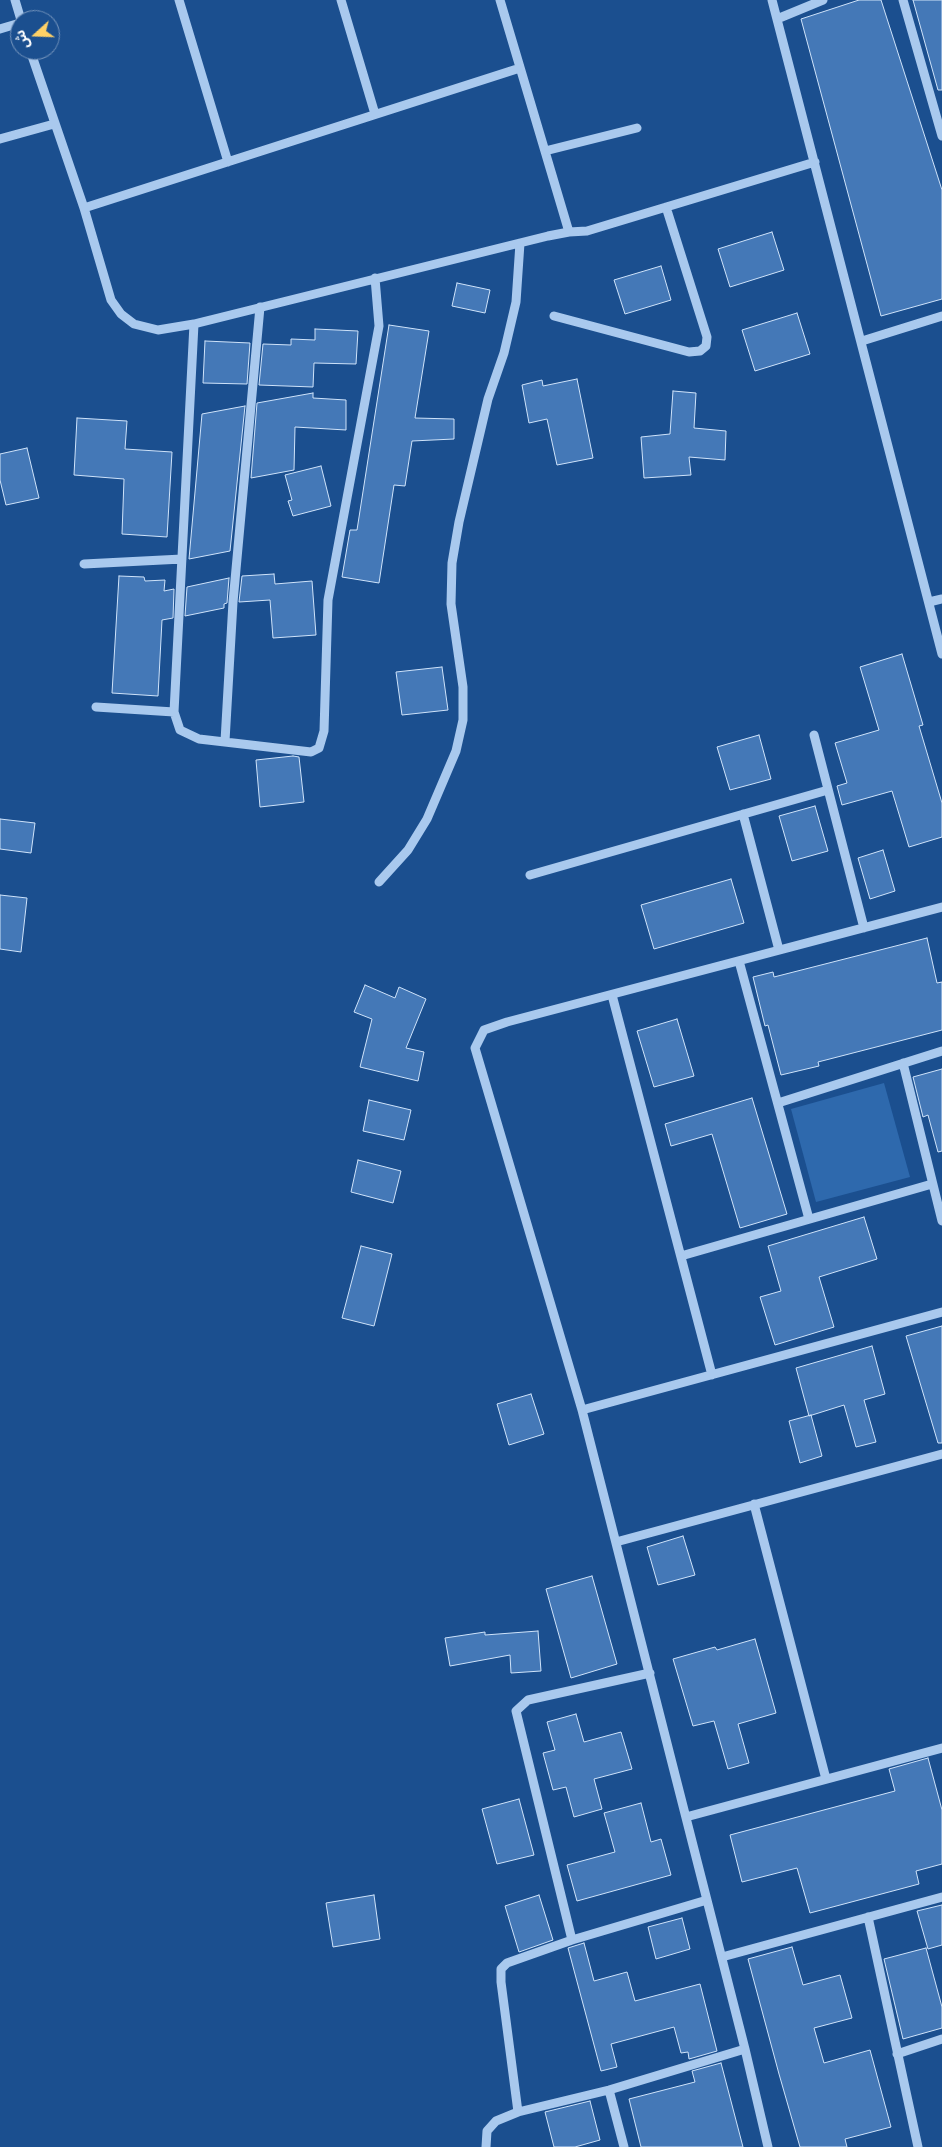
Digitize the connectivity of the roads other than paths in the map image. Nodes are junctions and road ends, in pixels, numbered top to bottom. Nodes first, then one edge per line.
1 (178, 0) edge
2 (341, 0) edge
3 (500, 0) edge
4 (772, 0) edge
5 (823, 0) edge
6 (903, 0) edge
7 (777, 19) junction
8 (33, 60) edge
9 (520, 68) junction
10 (375, 114) junction
11 (54, 124) junction
12 (637, 128) dead end
13 (942, 136) edge
14 (0, 139) edge
15 (545, 151) junction
16 (228, 162) junction
17 (815, 162) junction
18 (84, 208) junction
19 (666, 208) junction
20 (569, 232) junction
21 (520, 244) junction
22 (375, 278) junction
23 (260, 307) junction
24 (554, 316) dead end
25 (942, 316) edge
26 (194, 324) junction
27 (862, 341) junction
28 (182, 559) junction
29 (84, 564) dead end
30 (942, 598) edge
31 (929, 602) junction
32 (942, 654) edge
33 (96, 707) dead end
34 (174, 712) junction
35 (814, 735) dead end
36 (224, 741) junction
37 (828, 790) junction
38 (743, 814) junction
39 (530, 875) dead end
40 (379, 882) dead end
41 (942, 907) edge
42 (864, 928) junction
43 (779, 950) junction
44 (739, 961) junction
45 (612, 995) junction
46 (942, 1051) edge
47 (903, 1063) junction
48 (778, 1103) junction
49 (932, 1184) junction
50 (809, 1219) junction
51 (942, 1221) edge
52 (681, 1256) junction
53 (942, 1312) edge
54 (712, 1375) junction
55 (582, 1410) junction
56 (942, 1454) edge
57 (754, 1504) junction
58 (616, 1542) junction
59 (650, 1673) junction
60 (942, 1748) edge
61 (826, 1780) junction
62 (686, 1817) junction
63 (942, 1897) edge
64 (707, 1900) junction
65 (868, 1917) junction
66 (572, 1940) junction
67 (722, 1956) junction
68 (942, 2039) edge
69 (745, 2049) junction
70 (897, 2054) junction
71 (609, 2090) junction
72 (518, 2112) junction
73 (486, 2147) edge
74 (624, 2147) edge
75 (768, 2147) edge
76 (918, 2147) edge

1 - 16 street
2 - 10 street
3 - 9 street
4 - 7 street
5 - 7 street
6 - 13 street
7 - 17 street
8 - 11 street
9 - 10 street
9 - 15 street
10 - 16 street
11 - 14 street
11 - 18 street
12 - 15 street
15 - 20 street
16 - 18 street
17 - 19 street
17 - 27 street
18 - 26 street
19 - 20 street
19 - 24 street
20 - 21 street
21 - 22 street
21 - 40 street
22 - 23 street
22 - 36 street
23 - 26 street
23 - 36 street
25 - 27 street
26 - 28 street
27 - 31 street
28 - 29 street
28 - 34 street
30 - 31 street
31 - 32 street
33 - 34 street
34 - 36 street
35 - 37 street
37 - 38 street
37 - 42 street
38 - 39 street
38 - 43 street
41 - 42 street
42 - 43 street
43 - 44 street
44 - 45 street
44 - 48 street
45 - 52 street
45 - 55 street
46 - 47 street
47 - 48 street
47 - 49 street
48 - 50 street
49 - 50 street
49 - 51 street
50 - 52 street
52 - 54 street
53 - 54 street
54 - 55 street
55 - 58 street
56 - 57 street
57 - 58 street
57 - 61 street
58 - 59 street
59 - 62 street
59 - 66 street
60 - 61 street
61 - 62 street
62 - 64 street
63 - 65 street
64 - 66 street
64 - 67 street
65 - 67 street
65 - 70 street
66 - 72 street
67 - 69 street
68 - 70 street
69 - 71 street
69 - 75 street
70 - 76 street
71 - 72 street
71 - 74 street
72 - 73 street

